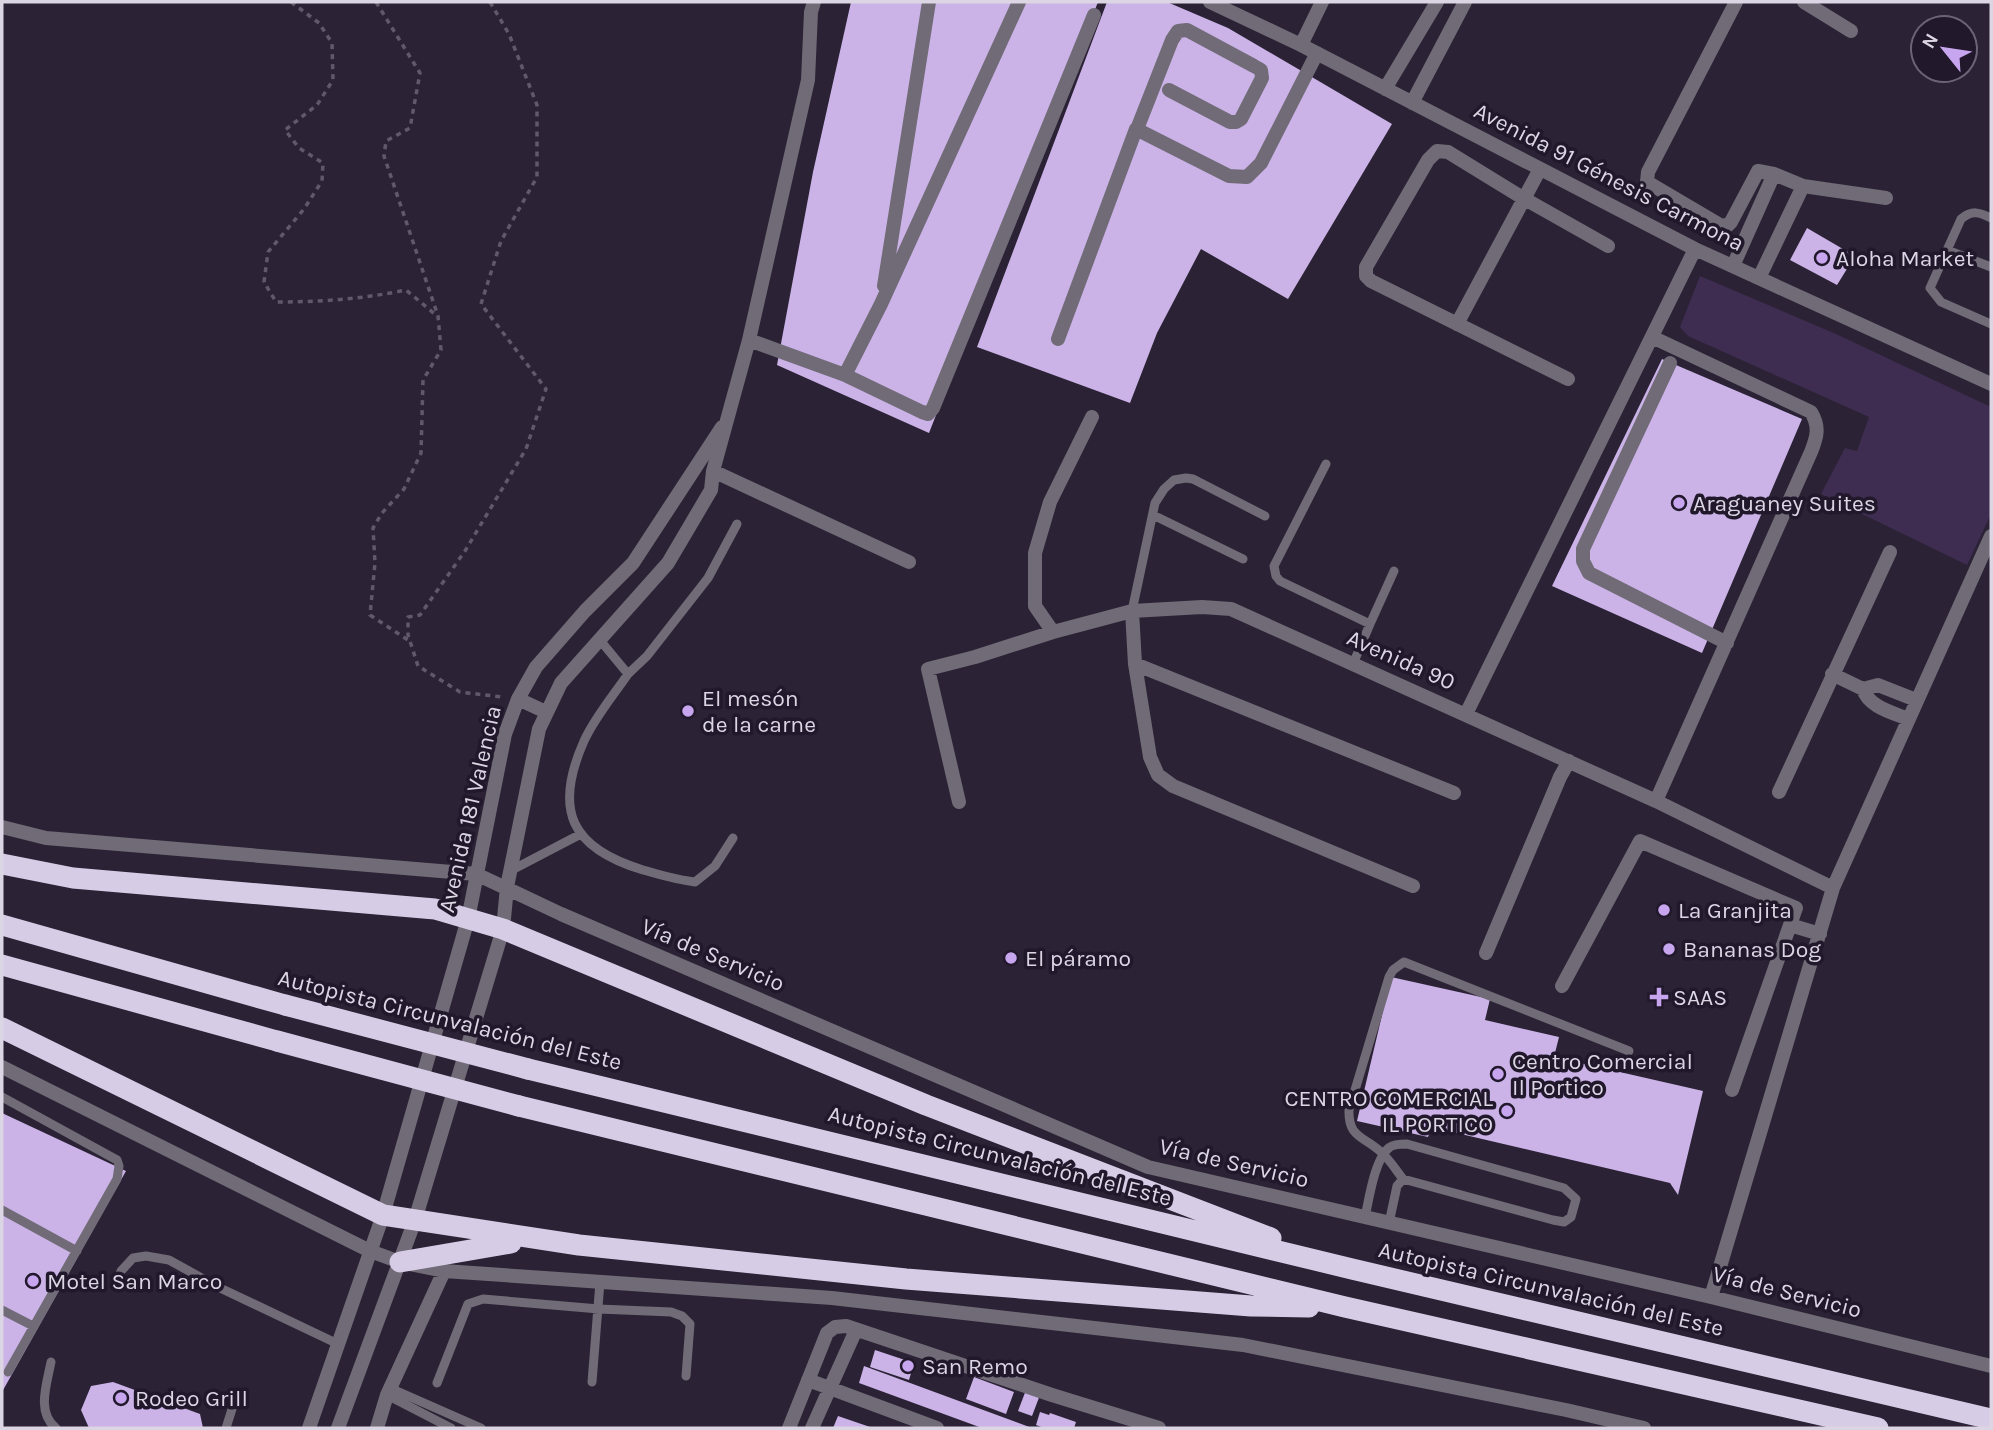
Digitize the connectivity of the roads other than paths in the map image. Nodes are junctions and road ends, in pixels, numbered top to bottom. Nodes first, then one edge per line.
1 (814, 2) edge
2 (929, 2) edge
3 (1019, 2) edge
4 (1210, 2) edge
5 (1322, 2) edge
6 (1437, 2) edge
7 (1465, 2) edge
8 (1736, 2) edge
9 (1804, 2) edge
10 (1094, 15) dead end
11 (1851, 31) dead end
12 (1301, 45) junction
13 (1317, 53) junction
14 (1385, 89) junction
15 (1169, 90) dead end
16 (1412, 103) junction
17 (1137, 129) dead end
18 (1540, 169) junction
19 (1774, 174) junction
20 (1803, 186) junction
21 (1523, 198) junction
22 (1886, 198) dead end
23 (1991, 218) edge
24 (1608, 246) dead end
25 (1695, 249) junction
26 (1947, 250) junction
27 (1733, 266) junction
28 (1991, 267) edge
29 (1759, 278) junction
30 (881, 304) junction
31 (1457, 324) junction
32 (1991, 324) edge
33 (1653, 337) junction
34 (1058, 339) dead end
35 (749, 340) junction
36 (1670, 363) dead end
37 (845, 375) junction
38 (1568, 379) dead end
39 (1991, 384) edge
40 (1092, 416) dead end
41 (726, 420) junction
42 (1326, 464) dead end
43 (713, 471) junction
44 (1153, 515) junction
45 (1265, 516) dead end
46 (737, 524) dead end
47 (1991, 536) edge
48 (1890, 552) dead end
49 (1243, 559) dead end
50 (909, 562) dead end
51 (1394, 571) dead end
52 (1132, 611) junction
53 (1370, 624) junction
54 (1053, 632) junction
55 (600, 639) junction
56 (1727, 643) junction
57 (1135, 664) junction
58 (1353, 664) junction
59 (628, 674) junction
60 (1832, 674) junction
61 (1863, 688) junction
62 (518, 699) junction
63 (1916, 700) junction
64 (545, 712) junction
65 (1466, 714) junction
66 (1908, 719) junction
67 (1569, 761) junction
68 (1779, 792) dead end
69 (1454, 793) dead end
70 (1656, 801) junction
71 (958, 803) dead end
72 (2, 827) edge
73 (579, 835) junction
74 (733, 838) dead end
75 (2, 864) edge
76 (510, 871) junction
77 (476, 874) junction
78 (1413, 886) dead end
79 (507, 887) junction
80 (1833, 888) junction
81 (468, 919) junction
82 (2, 925) edge
83 (1790, 925) junction
84 (503, 929) junction
85 (1820, 934) junction
86 (1486, 953) dead end
87 (2, 965) edge
88 (1562, 986) dead end
89 (2, 1028) edge
90 (1629, 1051) dead end
91 (2, 1068) edge
92 (1732, 1090) dead end
93 (2, 1097) edge
94 (1383, 1154) junction
95 (1403, 1179) junction
96 (2, 1210) edge
97 (383, 1215) junction
98 (1365, 1217) junction
99 (415, 1220) junction
100 (1389, 1223) junction
101 (538, 1239) junction
102 (77, 1251) junction
103 (370, 1251) junction
104 (400, 1262) junction
105 (1352, 1269) junction
106 (444, 1270) junction
107 (600, 1282) junction
108 (117, 1287) dead end
109 (1711, 1297) junction
110 (1345, 1307) junction
111 (599, 1309) junction
112 (2, 1310) edge
113 (33, 1326) junction
114 (856, 1329) junction
115 (338, 1344) junction
116 (51, 1362) dead end
117 (1991, 1366) edge
118 (8, 1372) dead end
119 (686, 1376) dead end
120 (808, 1380) junction
121 (592, 1382) dead end
122 (437, 1383) dead end
123 (830, 1389) junction
124 (388, 1392) junction
125 (233, 1406) dead end
126 (1991, 1419) edge
127 (56, 1428) edge
128 (226, 1428) edge
129 (309, 1428) edge
130 (338, 1428) edge
131 (377, 1428) edge
132 (451, 1428) edge
133 (481, 1428) edge
134 (789, 1428) edge
135 (813, 1428) edge
136 (937, 1428) edge
137 (1159, 1428) edge
138 (1643, 1428) edge
139 (1878, 1428) edge

1 - 35 street
2 - 30 street
3 - 30 street
4 - 12 street, Avenida 91 Génesis Carmona
5 - 12 street
6 - 14 street
7 - 16 street
8 - 19 street
9 - 11 street
10 - 37 street
12 - 13 street, Avenida 91 Génesis Carmona
13 - 14 street, Avenida 91 Génesis Carmona
13 - 34 street
14 - 16 street, Avenida 91 Génesis Carmona
15 - 17 street
16 - 18 street, Avenida 91 Génesis Carmona
18 - 21 street
18 - 25 street, Avenida 91 Génesis Carmona
19 - 20 street
19 - 27 street
20 - 22 street
20 - 29 street
21 - 24 street
21 - 31 street
21 - 31 street
23 - 26 lane
25 - 27 street, Avenida 91 Génesis Carmona
25 - 33 street
26 - 28 lane
26 - 32 lane
27 - 29 street, Avenida 91 Génesis Carmona
29 - 39 street, Avenida 91 Génesis Carmona
30 - 37 street
31 - 38 street
33 - 56 street
33 - 65 street
35 - 37 street
35 - 41 street
36 - 56 street
40 - 54 street
41 - 43 street
41 - 62 street, Avenida 181 Valencia
42 - 53 lane
43 - 50 street
43 - 55 street
44 - 45 lane
44 - 49 lane
44 - 52 lane
46 - 59 lane
47 - 63 street
48 - 60 street
51 - 53 lane
52 - 54 street, Avenida 90
52 - 57 street
52 - 58 street, Avenida 90
53 - 58 lane
54 - 71 street, Avenida 90
55 - 59 lane
55 - 64 street
56 - 70 street
57 - 69 street
57 - 78 street
58 - 65 street, Avenida 90
59 - 73 lane
60 - 61 street
60 - 68 street
61 - 63 street
61 - 66 street
62 - 64 street
62 - 77 street, Avenida 181 Valencia
63 - 66 street
64 - 76 street
65 - 67 street, Avenida 90
66 - 80 street
67 - 70 street, Avenida 90
67 - 86 street
70 - 80 street, Avenida 90
72 - 77 street, Vía de Servicio
73 - 74 lane
73 - 76 lane
75 - 81 highway
76 - 79 street
77 - 79 street, Vía de Servicio
77 - 81 street, Avenida 181 Valencia
79 - 84 street
79 - 98 street, Vía de Servicio
80 - 85 street
81 - 84 highway
81 - 97 street, Avenida 181 Valencia
82 - 105 highway, Autopista Circunvalación del Este, bridge
83 - 85 street
83 - 88 street
83 - 92 street
84 - 99 street
84 - 105 highway
85 - 109 street
87 - 110 highway, bridge
89 - 97 highway
90 - 94 lane
91 - 103 street
93 - 102 lane
94 - 95 lane
94 - 95 lane
94 - 98 lane
95 - 100 lane
96 - 102 lane
97 - 99 highway
97 - 103 street, Avenida 181 Valencia
98 - 100 street, Vía de Servicio
99 - 101 highway
99 - 104 street
100 - 109 street, Vía de Servicio
101 - 104 highway
101 - 110 highway
102 - 113 lane
103 - 104 street
103 - 115 street, Avenida 181 Valencia
104 - 106 street
104 - 130 street
105 - 126 highway, Autopista Circunvalación del Este
106 - 107 street
106 - 124 street
107 - 111 lane
107 - 138 street
108 - 115 lane
109 - 117 street, Vía de Servicio
110 - 139 highway
111 - 119 lane
111 - 121 lane
111 - 122 lane
112 - 113 lane
113 - 118 lane
114 - 120 street
114 - 123 street
114 - 137 street
115 - 129 street, Avenida 181 Valencia
116 - 127 lane
120 - 123 street
120 - 134 street
123 - 135 street
123 - 136 street
124 - 131 street
124 - 132 lane
124 - 133 lane
125 - 128 lane

